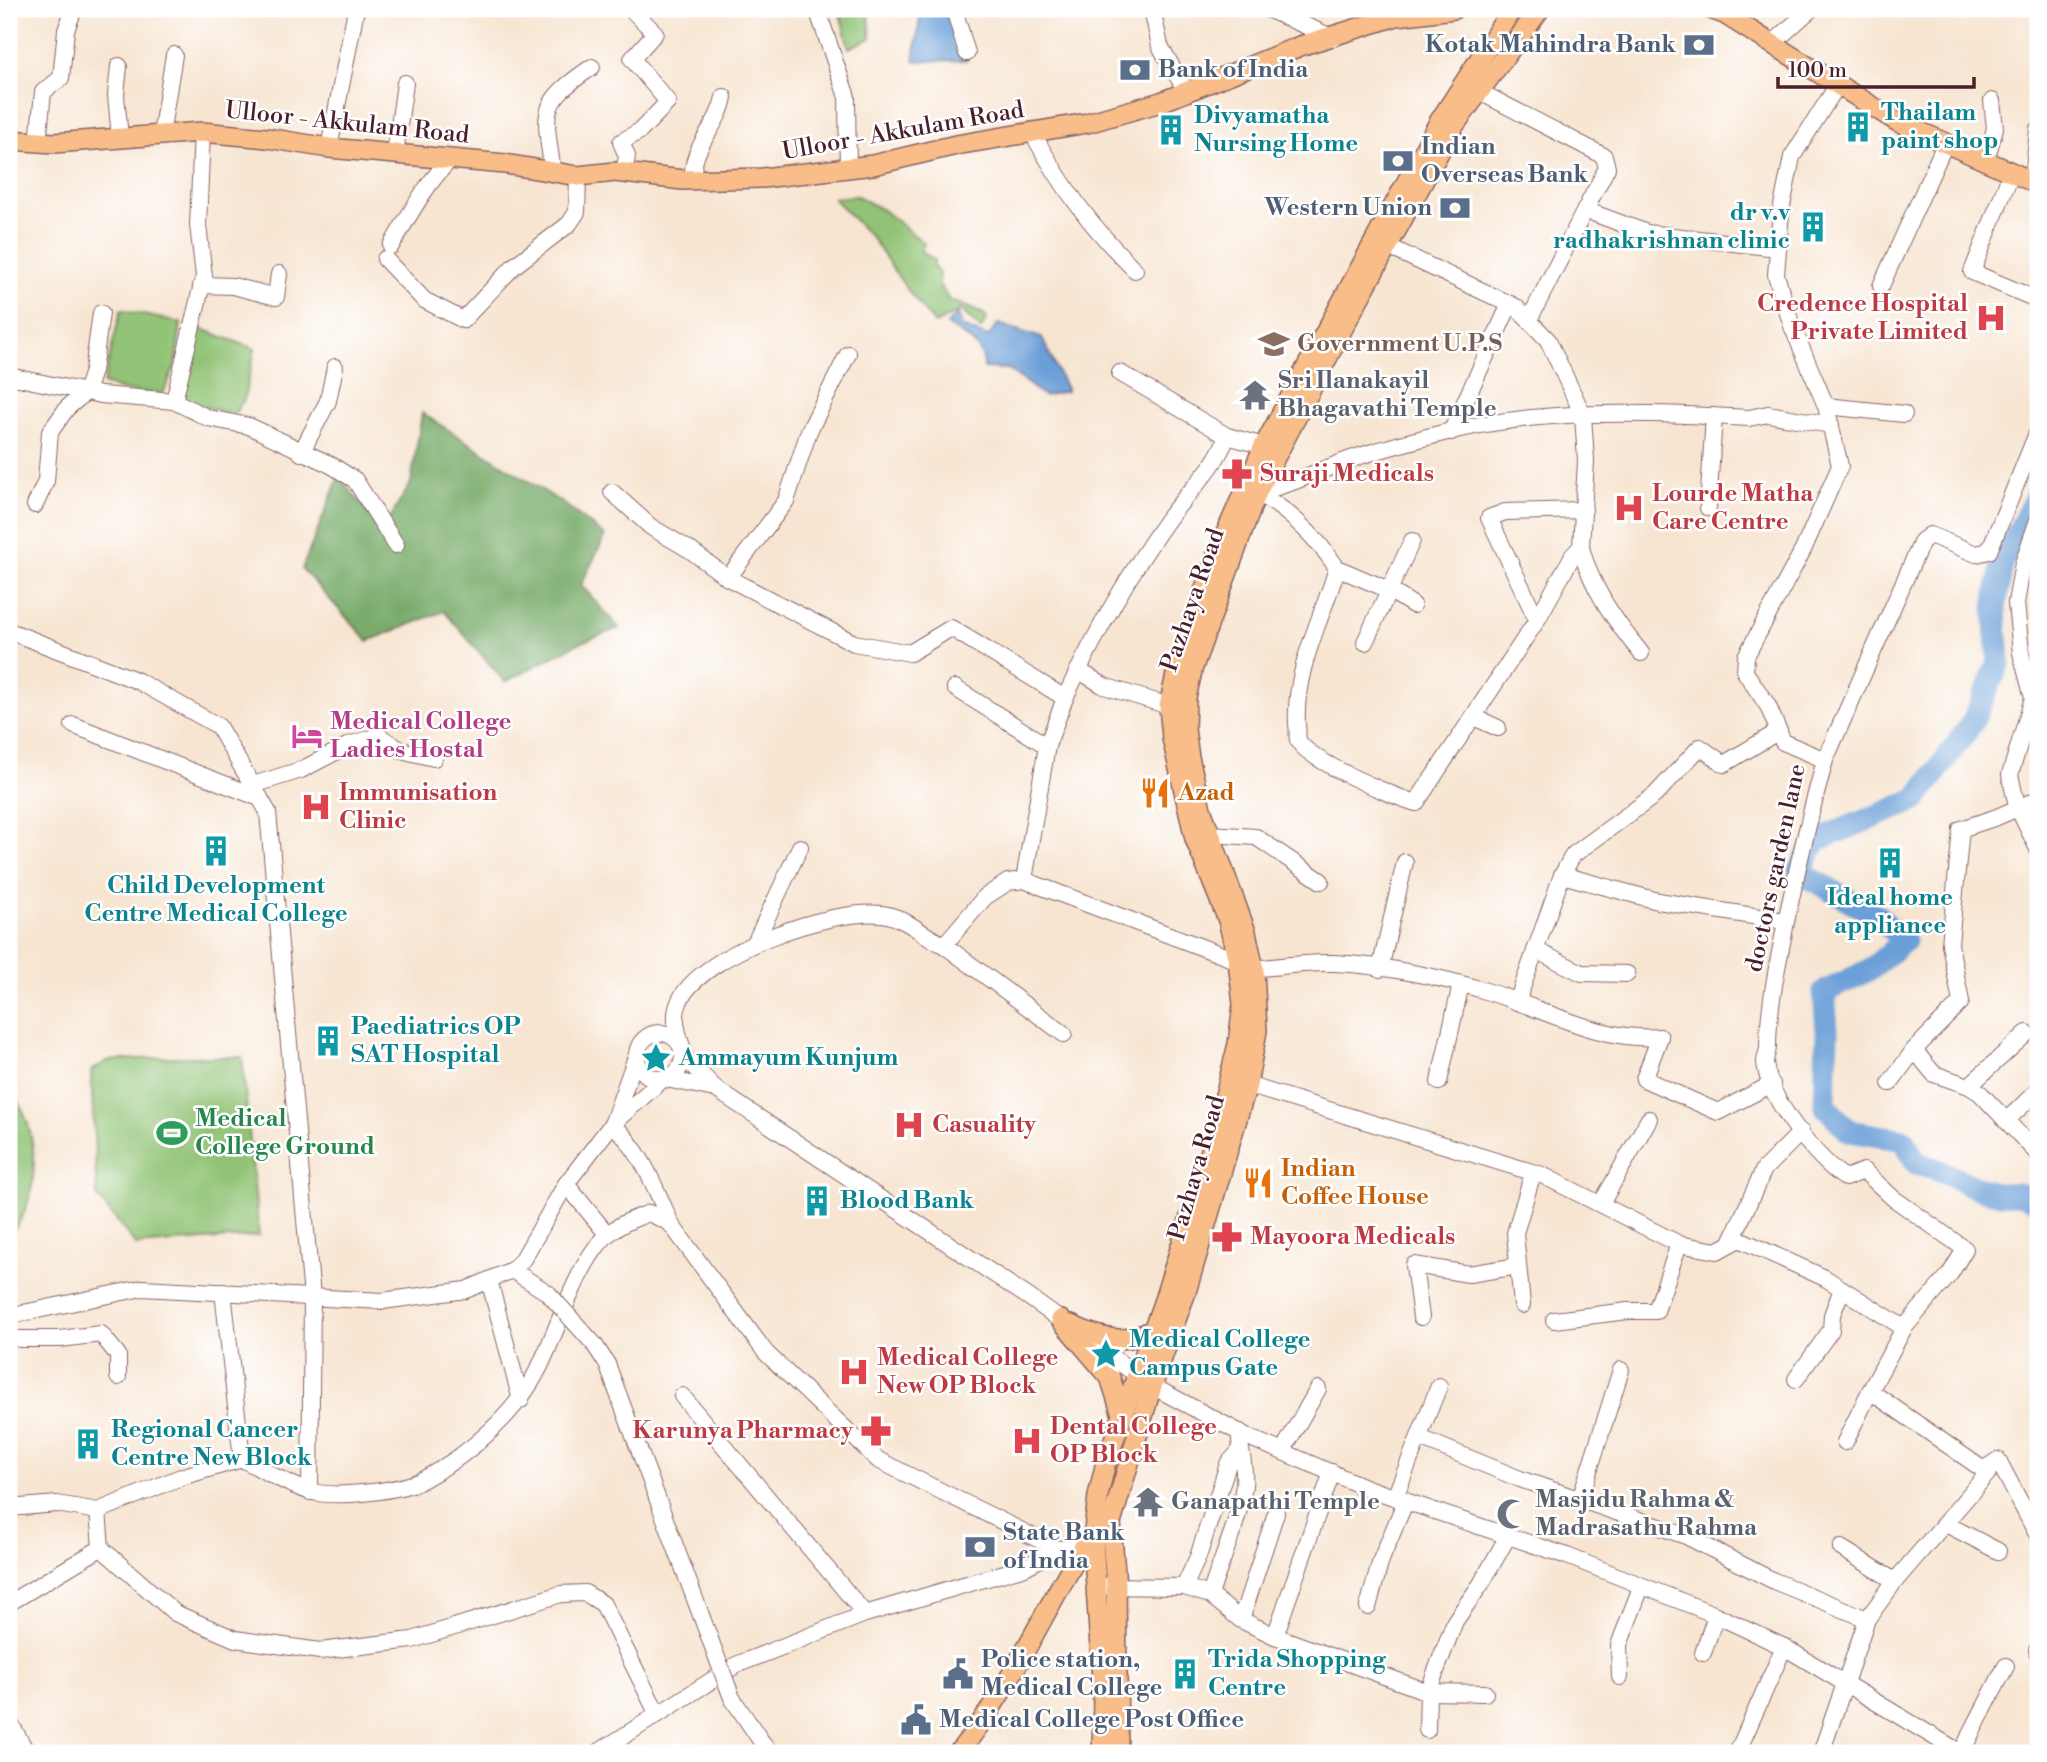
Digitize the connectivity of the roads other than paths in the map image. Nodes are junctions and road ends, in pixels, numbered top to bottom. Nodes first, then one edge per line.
1 (74, 9) edge
2 (356, 9) edge
3 (631, 9) edge
4 (817, 9) edge
5 (954, 9) edge
6 (1152, 9) edge
7 (1267, 9) edge
8 (1454, 9) edge
9 (1811, 9) edge
10 (1718, 10) edge
11 (1524, 12) edge
12 (1334, 38) junction
13 (1772, 44) junction
14 (967, 53) dead end
15 (174, 55) dead end
16 (119, 66) dead end
17 (592, 67) dead end
18 (405, 83) dead end
19 (1837, 86) junction
20 (1186, 91) junction
21 (1478, 91) junction
22 (724, 97) dead end
23 (1992, 101) dead end
24 (2038, 128) edge
25 (202, 132) junction
26 (1033, 134) junction
27 (161, 135) junction
28 (120, 138) junction
29 (9, 140) edge
30 (38, 143) junction
31 (1945, 144) junction
32 (330, 148) junction
33 (395, 154) junction
34 (451, 159) junction
35 (1986, 161) junction
36 (848, 169) junction
37 (2012, 171) junction
38 (553, 172) junction
39 (624, 173) junction
40 (578, 176) junction
41 (693, 180) junction
42 (2036, 182) edge
43 (1586, 210) junction
44 (1387, 246) junction
45 (1777, 248) junction
46 (1135, 270) dead end
47 (279, 274) dead end
48 (201, 285) junction
49 (1881, 286) dead end
50 (2038, 300) edge
51 (1510, 304) junction
52 (101, 313) dead end
53 (1529, 320) junction
54 (848, 354) dead end
55 (335, 367) dead end
56 (1120, 373) dead end
57 (9, 376) edge
58 (86, 392) junction
59 (174, 401) junction
60 (1826, 406) junction
61 (1904, 414) dead end
62 (1584, 415) junction
63 (1714, 416) junction
64 (1831, 425) junction
65 (2038, 431) edge
66 (1451, 432) junction
67 (1227, 436) junction
68 (1265, 446) junction
69 (301, 453) junction
70 (1251, 490) junction
71 (612, 492) dead end
72 (35, 505) dead end
73 (1708, 508) dead end
74 (1584, 510) junction
75 (2038, 520) edge
76 (1412, 541) dead end
77 (396, 545) dead end
78 (1581, 547) junction
79 (1337, 568) junction
80 (728, 578) junction
81 (1389, 590) junction
82 (1413, 605) dead end
83 (1537, 620) junction
84 (9, 631) edge
85 (1365, 642) dead end
86 (1641, 653) dead end
87 (1078, 670) junction
88 (955, 688) dead end
89 (1065, 698) junction
90 (1169, 706) junction
91 (1474, 717) junction
92 (74, 725) dead end
93 (1498, 728) dead end
94 (1779, 731) junction
95 (1047, 746) junction
96 (434, 758) dead end
97 (1825, 760) junction
98 (256, 792) junction
99 (2038, 799) edge
100 (2017, 806) junction
101 (1210, 834) junction
102 (800, 847) dead end
103 (2038, 849) edge
104 (1405, 862) dead end
105 (1562, 875) junction
106 (1024, 880) junction
107 (1321, 881) dead end
108 (1786, 921) junction
109 (755, 943) junction
110 (944, 945) junction
111 (1535, 950) junction
112 (1248, 963) junction
113 (1380, 969) junction
114 (1627, 974) dead end
115 (1461, 984) junction
116 (1517, 1002) junction
117 (2027, 1033) dead end
118 (1064, 1034) dead end
119 (1914, 1051) junction
120 (683, 1052) junction
121 (636, 1057) junction
122 (665, 1079) junction
123 (1439, 1082) dead end
124 (1890, 1083) dead end
125 (1772, 1084) junction
126 (1247, 1085) junction
127 (1969, 1086) junction
128 (717, 1090) junction
129 (2034, 1094) dead end
130 (1649, 1119) dead end
131 (2006, 1121) junction
132 (612, 1124) junction
133 (1801, 1132) junction
134 (2038, 1154) edge
135 (1533, 1173) junction
136 (566, 1184) junction
137 (1601, 1204) junction
138 (672, 1226) junction
139 (607, 1234) junction
140 (1732, 1240) junction
141 (1679, 1244) junction
142 (1518, 1266) junction
143 (512, 1270) junction
144 (489, 1280) junction
145 (1842, 1289) junction
146 (222, 1292) junction
147 (312, 1297) junction
148 (1522, 1305) dead end
149 (29, 1312) junction
150 (9, 1316) edge
151 (1421, 1317) dead end
152 (1554, 1320) dead end
153 (1061, 1321) junction
154 (1904, 1328) junction
155 (1152, 1330) junction
156 (14, 1343) edge
157 (1621, 1370) dead end
158 (1136, 1374) junction
159 (118, 1377) dead end
160 (1796, 1378) dead end
161 (1152, 1386) junction
162 (1439, 1386) dead end
163 (1318, 1389) dead end
164 (1870, 1391) junction
165 (682, 1396) dead end
166 (520, 1400) junction
167 (1122, 1415) junction
168 (1240, 1432) junction
169 (1420, 1438) junction
170 (1845, 1442) dead end
171 (1283, 1450) junction
172 (1238, 1452) junction
173 (242, 1460) junction
174 (1983, 1470) junction
175 (1332, 1472) junction
176 (310, 1492) junction
177 (1401, 1499) junction
178 (1580, 1499) junction
179 (9, 1508) edge
180 (98, 1511) junction
181 (1276, 1513) dead end
182 (1111, 1523) junction
183 (1945, 1524) junction
184 (2036, 1532) dead end
185 (1508, 1536) junction
186 (1088, 1544) junction
187 (101, 1548) junction
188 (1841, 1548) dead end
189 (1058, 1549) junction
190 (1998, 1551) dead end
191 (1895, 1581) junction
192 (1106, 1586) junction
193 (1184, 1587) junction
194 (1641, 1587) junction
195 (1209, 1595) junction
196 (9, 1603) edge
197 (1368, 1607) dead end
198 (866, 1614) junction
199 (1716, 1615) junction
200 (1867, 1619) junction
201 (1241, 1620) junction
202 (1275, 1636) junction
203 (1784, 1647) junction
204 (1703, 1653) dead end
205 (2006, 1666) dead end
206 (1620, 1677) dead end
207 (1843, 1681) junction
208 (1428, 1692) junction
209 (1485, 1693) dead end
210 (657, 1713) junction
211 (9, 1721) edge
212 (1427, 1730) dead end
213 (766, 1747) edge
214 (1944, 1749) edge
215 (27, 1753) edge
216 (597, 1753) edge
217 (958, 1753) edge
218 (1102, 1753) edge
219 (1118, 1753) edge
220 (1737, 1753) edge
221 (1821, 1753) edge
222 (1961, 1753) edge

1 - 30 street
2 - 32 street
3 - 39 street
4 - 36 street
5 - 14 street
6 - 20 street
7 - 12 street
8 - 12 main road, Ulloor - Akkulam Road
9 - 13 street
10 - 13 main road
11 - 21 main road, Pazhaya Road
11 - 68 main road
12 - 20 main road, Ulloor - Akkulam Road
13 - 19 main road
15 - 27 street
16 - 28 street
17 - 38 street
18 - 33 street
19 - 31 main road
19 - 45 street, doctors garden lane
20 - 26 main road, Ulloor - Akkulam Road
21 - 43 street
21 - 44 main road, Pazhaya Road
22 - 41 street
23 - 35 street
24 - 42 street
25 - 27 main road, Ulloor - Akkulam Road
25 - 32 main road, Ulloor - Akkulam Road
25 - 48 street
26 - 36 main road, Ulloor - Akkulam Road
26 - 46 street
27 - 28 main road, Ulloor - Akkulam Road
28 - 30 main road, Ulloor - Akkulam Road
29 - 30 main road, Ulloor - Akkulam Road
31 - 35 main road
31 - 49 street
32 - 33 main road, Ulloor - Akkulam Road
33 - 34 main road, Ulloor - Akkulam Road
34 - 38 main road, Ulloor - Akkulam Road
34 - 40 street
35 - 37 main road
36 - 41 main road, Ulloor - Akkulam Road
37 - 42 main road
37 - 50 street
38 - 40 main road, Ulloor - Akkulam Road
39 - 40 main road, Ulloor - Akkulam Road
39 - 41 main road, Ulloor - Akkulam Road
43 - 45 street
43 - 53 street
44 - 51 street
44 - 70 main road, Pazhaya Road
45 - 60 street, doctors garden lane
47 - 48 street
48 - 59 street
51 - 53 street
51 - 66 street
52 - 58 street
53 - 62 street
54 - 80 street
55 - 69 street
56 - 67 street
57 - 58 street
58 - 59 street
58 - 72 street
59 - 69 street
60 - 61 street
60 - 64 street, doctors garden lane
62 - 63 street
62 - 66 street
62 - 74 street
63 - 64 street
63 - 73 street
64 - 94 street, doctors garden lane
65 - 97 street
66 - 70 street
67 - 68 street
67 - 87 street
68 - 70 main road
69 - 77 street
70 - 79 street
70 - 90 main road
70 - 101 main road, Pazhaya Road
71 - 80 street
74 - 78 street
74 - 83 street
75 - 100 street
76 - 81 street
78 - 83 street
78 - 86 street
79 - 81 street
79 - 91 street
80 - 89 street
81 - 82 street
81 - 85 street
83 - 91 street
84 - 98 street
87 - 89 street
87 - 90 street
88 - 95 street
89 - 95 street
90 - 112 main road
91 - 93 street
92 - 98 street
94 - 97 street, doctors garden lane
94 - 105 street
95 - 106 street
96 - 98 street
97 - 108 street, doctors garden lane
98 - 147 street
99 - 100 street
100 - 103 street
100 - 119 street
101 - 107 street
101 - 112 main road, Pazhaya Road
102 - 109 street
104 - 113 street
105 - 108 street
105 - 111 street
106 - 110 street
106 - 112 street
108 - 125 street, doctors garden lane
109 - 110 street
109 - 120 street
110 - 118 street
111 - 114 street
111 - 116 street
112 - 113 street
112 - 126 main road, Pazhaya Road
112 - 155 main road
113 - 115 street
115 - 116 street
115 - 123 street
116 - 125 street
117 - 127 street
119 - 124 street
119 - 127 street
120 - 121 street
120 - 122 street
120 - 128 street
121 - 122 street
121 - 132 street
122 - 128 street
122 - 132 street
125 - 133 street, doctors garden lane
126 - 135 street
126 - 161 main road, Pazhaya Road
127 - 131 street
128 - 153 street
129 - 131 street
130 - 137 street
131 - 134 street
132 - 136 street
132 - 138 street
133 - 140 street
133 - 154 street, doctors garden lane
135 - 137 street
135 - 142 street
136 - 139 street
136 - 143 street
137 - 141 street
138 - 139 street
138 - 189 street
139 - 166 street
140 - 141 street
140 - 145 street
141 - 152 street
142 - 148 street
142 - 151 street
143 - 144 street
143 - 213 street, bridge
144 - 147 street
144 - 166 street
145 - 154 street
145 - 160 street
146 - 147 street
146 - 149 street
146 - 173 street
147 - 176 street
149 - 150 street
149 - 156 street
153 - 155 main road
153 - 158 street
153 - 167 main road
154 - 164 street
155 - 158 main road
156 - 159 street
157 - 178 street
158 - 161 street
158 - 167 main road
161 - 168 street
161 - 182 main road, Pazhaya Road
162 - 169 street
163 - 171 street
164 - 170 street
164 - 174 street
165 - 198 street
166 - 176 street
167 - 186 main road
168 - 171 street
168 - 172 street
169 - 177 street
169 - 178 street
171 - 175 street
172 - 193 street
172 - 195 street
173 - 176 street
173 - 180 street
174 - 183 street
174 - 184 street
175 - 177 street
175 - 202 street
177 - 185 street
177 - 197 street
178 - 200 street
179 - 180 street
180 - 187 street
181 - 201 street
182 - 186 main road
182 - 192 main road
183 - 190 street
183 - 191 street
185 - 194 street
185 - 208 street
186 - 189 street
186 - 192 main road
186 - 217 main road
187 - 196 street
187 - 210 street
188 - 191 street
189 - 198 street
191 - 200 street
192 - 193 street
192 - 218 main road
192 - 219 main road
193 - 195 street
194 - 199 street
194 - 206 street
195 - 201 street
198 - 210 street
199 - 203 street
199 - 204 street
200 - 207 street
201 - 202 street
202 - 208 street
203 - 207 street
203 - 220 street
205 - 222 street
207 - 214 street
207 - 221 street
208 - 209 street
208 - 212 street
210 - 216 street
211 - 215 street
214 - 222 street

